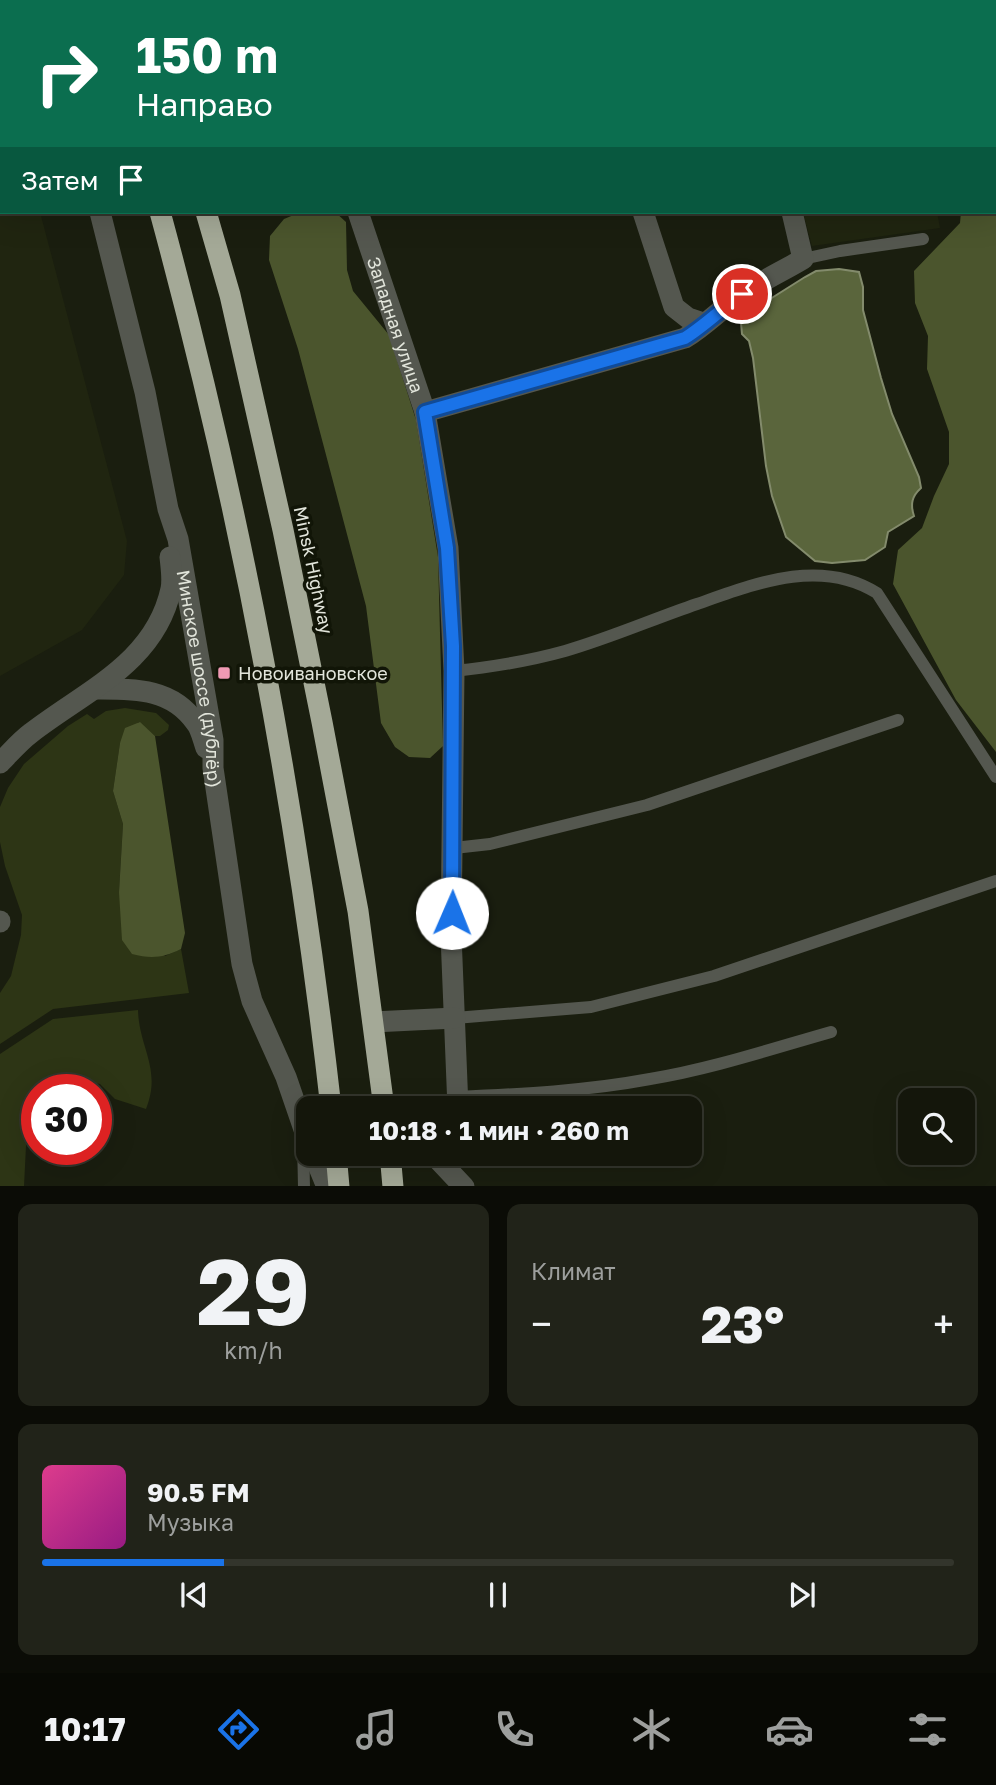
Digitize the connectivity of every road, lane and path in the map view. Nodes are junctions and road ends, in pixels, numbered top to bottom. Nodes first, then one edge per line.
1 (100, 214) edge
2 (161, 214) edge
3 (207, 214) edge
4 (359, 214) edge
5 (644, 214) edge
6 (792, 214) edge
7 (923, 239) dead end
8 (803, 259) junction
9 (703, 323) junction
10 (425, 412) junction
11 (168, 509) junction
12 (454, 671) junction
13 (97, 689) junction
14 (898, 720) dead end
15 (2, 765) edge
16 (213, 768) junction
17 (996, 777) edge
18 (454, 848) junction
19 (996, 881) edge
20 (455, 1018) junction
21 (373, 1022) junction
22 (831, 1032) dead end
23 (330, 1096) edge
24 (382, 1096) edge
25 (458, 1096) edge
26 (515, 1096) edge
27 (296, 1108) edge
28 (304, 1166) edge
29 (319, 1166) edge
30 (337, 1166) edge
31 (391, 1166) edge
32 (444, 1166) edge
33 (460, 1166) edge
34 (461, 1185) edge
35 (304, 1186) edge
36 (327, 1186) edge
37 (339, 1186) edge
38 (393, 1186) edge

1 - 11 street, Минское шоссе (дублёр)
2 - 23 highway
3 - 21 highway, Minsk Highway
4 - 10 street, Западная улица
5 - 9 street
6 - 8 street
7 - 8 lane
8 - 9 street
9 - 10 street
10 - 12 street, Западная улица
11 - 13 street
11 - 16 street, Минское шоссе (дублёр)
12 - 17 lane
12 - 18 street, Западная улица
13 - 15 street
13 - 16 street
14 - 18 lane
16 - 27 street, Минское шоссе (дублёр)
18 - 20 street, Западная улица
19 - 20 lane
20 - 21 street
20 - 25 street, Западная улица
21 - 24 highway, Minsk Highway
22 - 26 lane
28 - 35 lane
29 - 36 street
30 - 37 highway
31 - 38 highway
32 - 34 street
33 - 34 street

